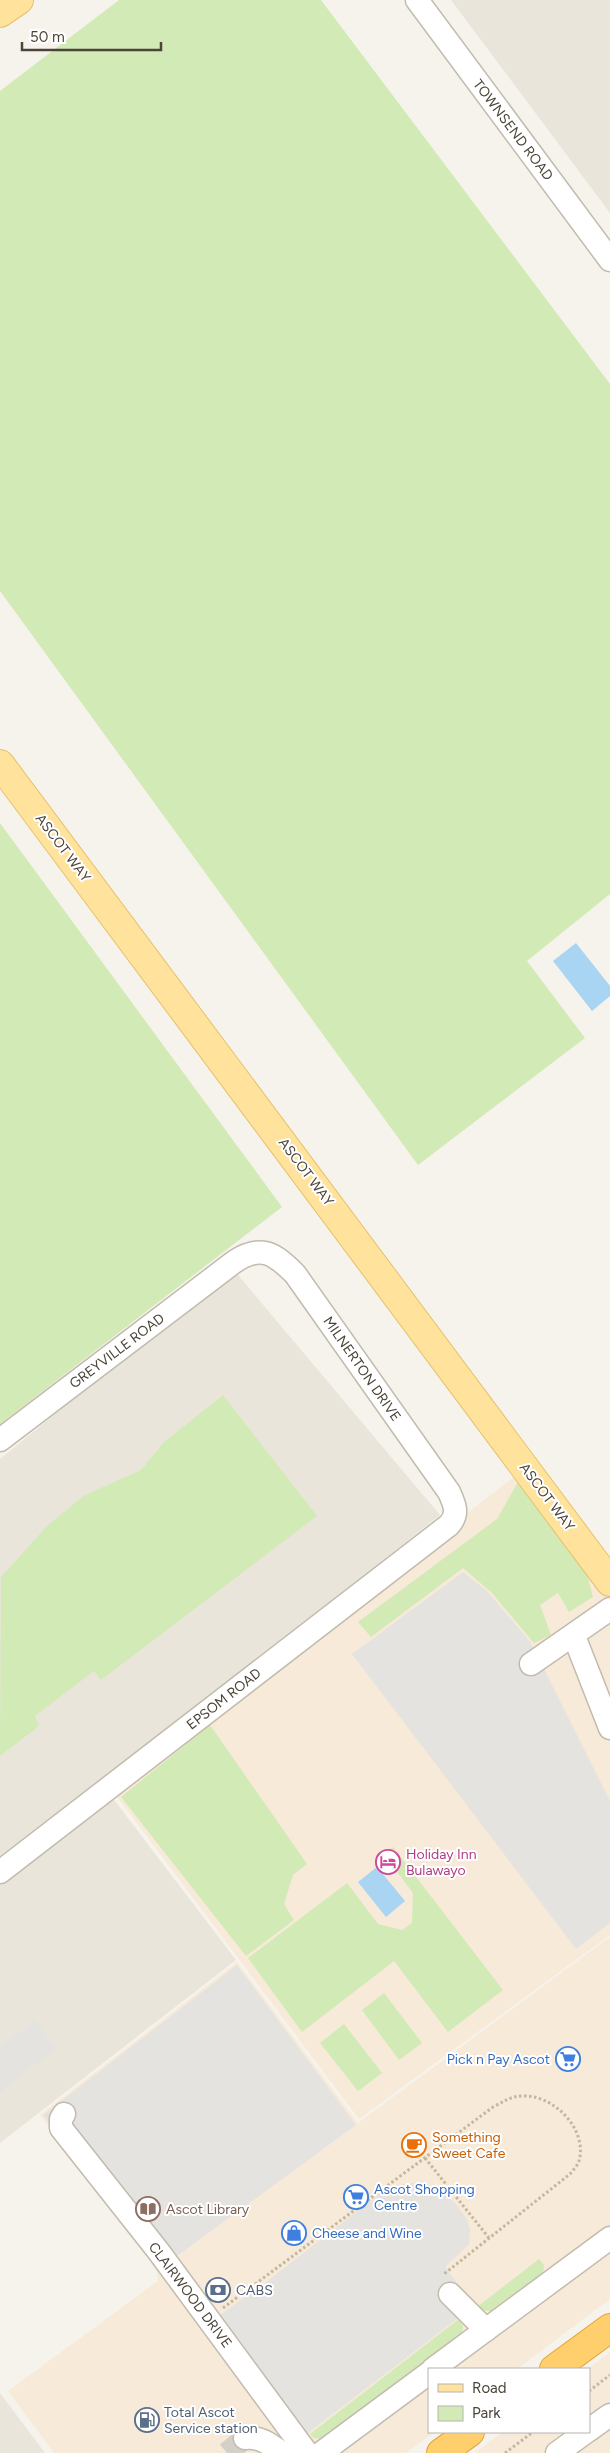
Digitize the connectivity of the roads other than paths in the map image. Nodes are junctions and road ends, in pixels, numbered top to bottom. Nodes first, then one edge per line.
1 (19, 0) edge
2 (417, 0) edge
3 (0, 13) edge
4 (610, 260) edge
5 (0, 764) edge
6 (234, 1262) joint
7 (0, 1440) edge
8 (449, 1525) joint
9 (610, 1582) edge
10 (610, 1609) edge
11 (574, 1636) junction
12 (531, 1664) dead end
13 (610, 1728) edge
14 (0, 1872) edge
15 (64, 2114) dead end
16 (610, 2238) edge
17 (446, 2285) road end
18 (610, 2328) edge
19 (486, 2330) junction
20 (434, 2368) edge
21 (555, 2368) edge
22 (428, 2374) edge
23 (610, 2415) edge
24 (590, 2430) edge
25 (469, 2433) edge
26 (585, 2433) edge
27 (245, 2438) dead end
28 (282, 2453) edge
29 (307, 2453) edge
30 (321, 2453) edge
31 (441, 2453) edge
32 (557, 2453) edge

1 - 3 main road
2 - 4 street, TOWNSEND ROAD
5 - 9 main road, ASCOT WAY
6 - 7 street, GREYVILLE ROAD
6 - 8 street, MILNERTON DRIVE
8 - 14 street, EPSOM ROAD
10 - 11 street
11 - 12 street
11 - 13 street
15 - 29 street, CLAIRWOOD DRIVE
16 - 19 street
17 - 19 street
18 - 21 highway
19 - 20 street
22 - 30 street
23 - 24 street
25 - 31 highway
26 - 32 street
27 - 28 street

